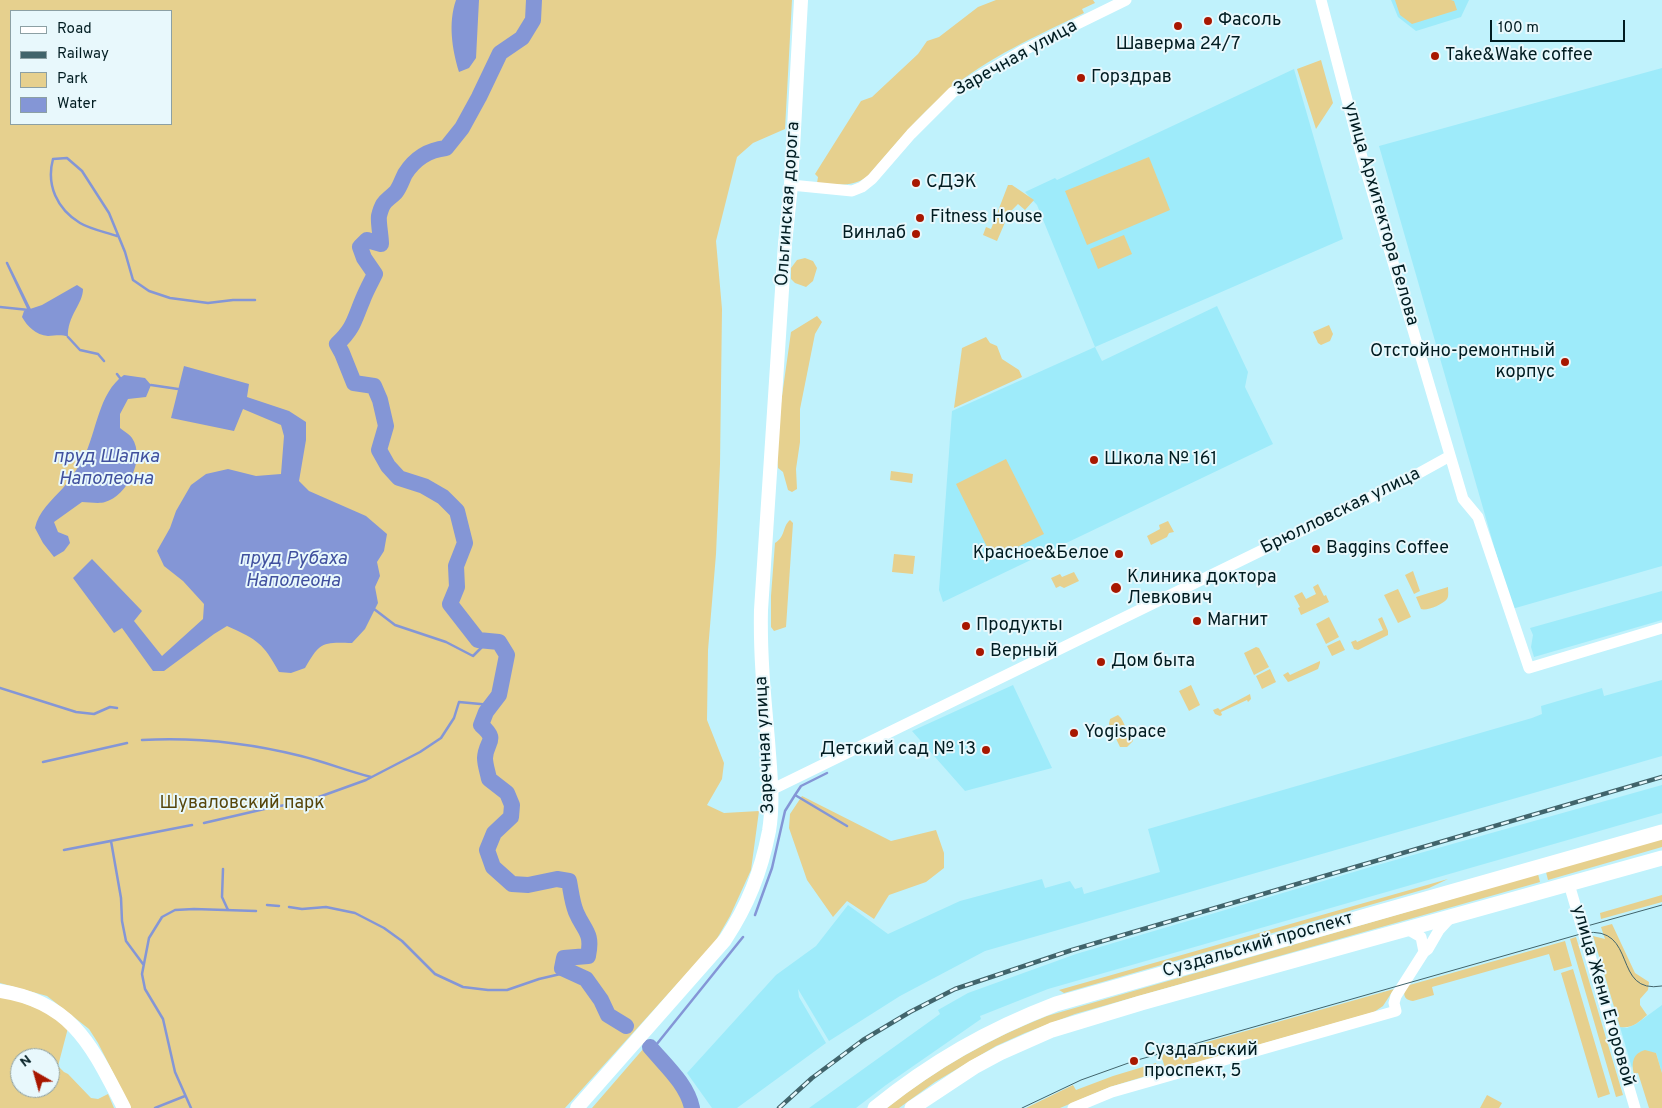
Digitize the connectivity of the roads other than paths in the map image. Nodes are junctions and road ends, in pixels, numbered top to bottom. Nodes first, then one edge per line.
1 (801, 0) edge
2 (1126, 0) edge
3 (1321, 0) edge
4 (791, 185) junction
5 (774, 408) joint
6 (1450, 456) junction
7 (1662, 628) edge
8 (771, 790) junction
9 (1662, 832) edge
10 (1662, 858) edge
11 (1569, 884) junction
12 (1451, 917) junction
13 (1407, 929) junction
14 (1424, 952) junction
15 (0, 991) edge
16 (124, 1108) edge
17 (577, 1108) edge
18 (875, 1108) edge
19 (912, 1108) edge
20 (1073, 1108) edge
21 (1635, 1108) edge

1 - 4 street, Ольгинская дорога
2 - 4 street, Заречная улица
3 - 6 street, улица Архитектора Белова
4 - 5 street, Ольгинская дорога
5 - 8 street, Заречная улица
6 - 7 street, улица Архитектора Белова
6 - 8 street, Брюлловская улица
8 - 17 street, Заречная улица
9 - 18 main road, Суздальский проспект
10 - 11 main road, Суздальский проспект
11 - 12 main road, Суздальский проспект
11 - 21 street, улица Жени Егоровой
12 - 13 main road, Суздальский проспект
12 - 14 street
13 - 14 street
13 - 19 main road, Суздальский проспект
14 - 20 street
15 - 16 street

